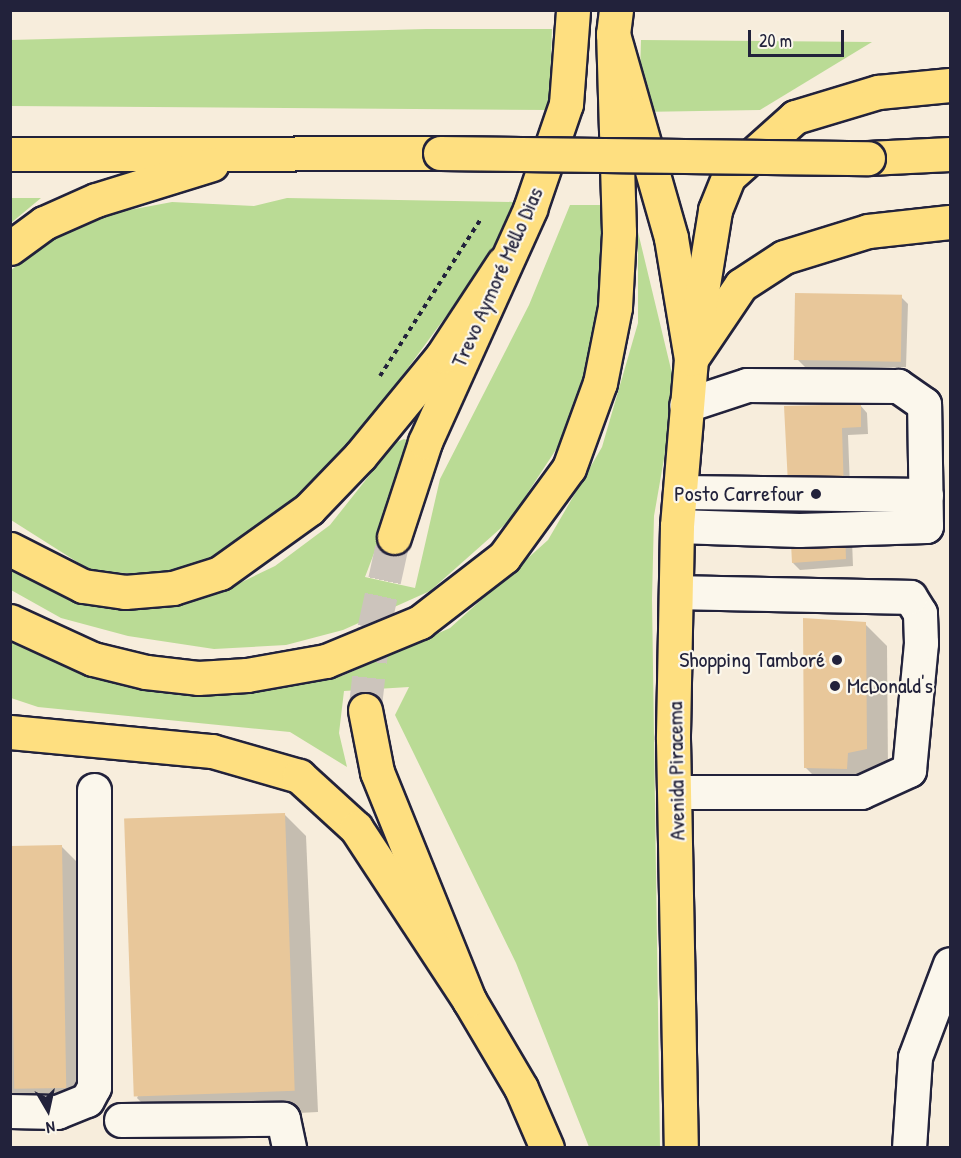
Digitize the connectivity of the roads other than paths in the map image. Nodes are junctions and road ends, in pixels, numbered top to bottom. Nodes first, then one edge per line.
1 (573, 10) edge
2 (615, 22) edge
3 (951, 85) edge
4 (10, 154) edge
5 (242, 154) junction
6 (951, 154) edge
7 (951, 222) edge
8 (10, 248) edge
9 (503, 262) junction
10 (691, 359) junction
11 (686, 405) junction
12 (680, 492) junction
13 (926, 495) junction
14 (677, 526) junction
15 (394, 537) tunnel mouth
16 (10, 549) edge
17 (676, 592) junction
18 (10, 621) edge
19 (365, 710) tunnel mouth
20 (18, 730) edge
21 (94, 790) dead end
22 (675, 792) junction
23 (951, 964) edge
24 (469, 1000) junction
25 (10, 1111) edge
26 (122, 1120) dead end
27 (289, 1148) edge
28 (547, 1148) edge
29 (681, 1148) edge
30 (909, 1148) edge

1 - 9 main road, Trevo Aymoré Mello Dias
2 - 10 main road
2 - 18 main road
3 - 10 main road
4 - 5 main road
5 - 6 main road, bridge
5 - 8 main road
7 - 10 main road
9 - 15 main road, Trevo Aymoré Mello Dias
9 - 16 main road
10 - 11 main road, Avenida Piracema
11 - 12 main road, Avenida Piracema
11 - 13 lane
12 - 13 lane
12 - 14 main road, Avenida Piracema
13 - 14 lane
14 - 17 main road, Avenida Piracema
17 - 22 main road, Avenida Piracema
17 - 22 lane
19 - 24 main road
20 - 24 main road
21 - 25 lane
22 - 29 main road, Avenida Piracema
23 - 30 lane
24 - 28 main road
26 - 27 lane

